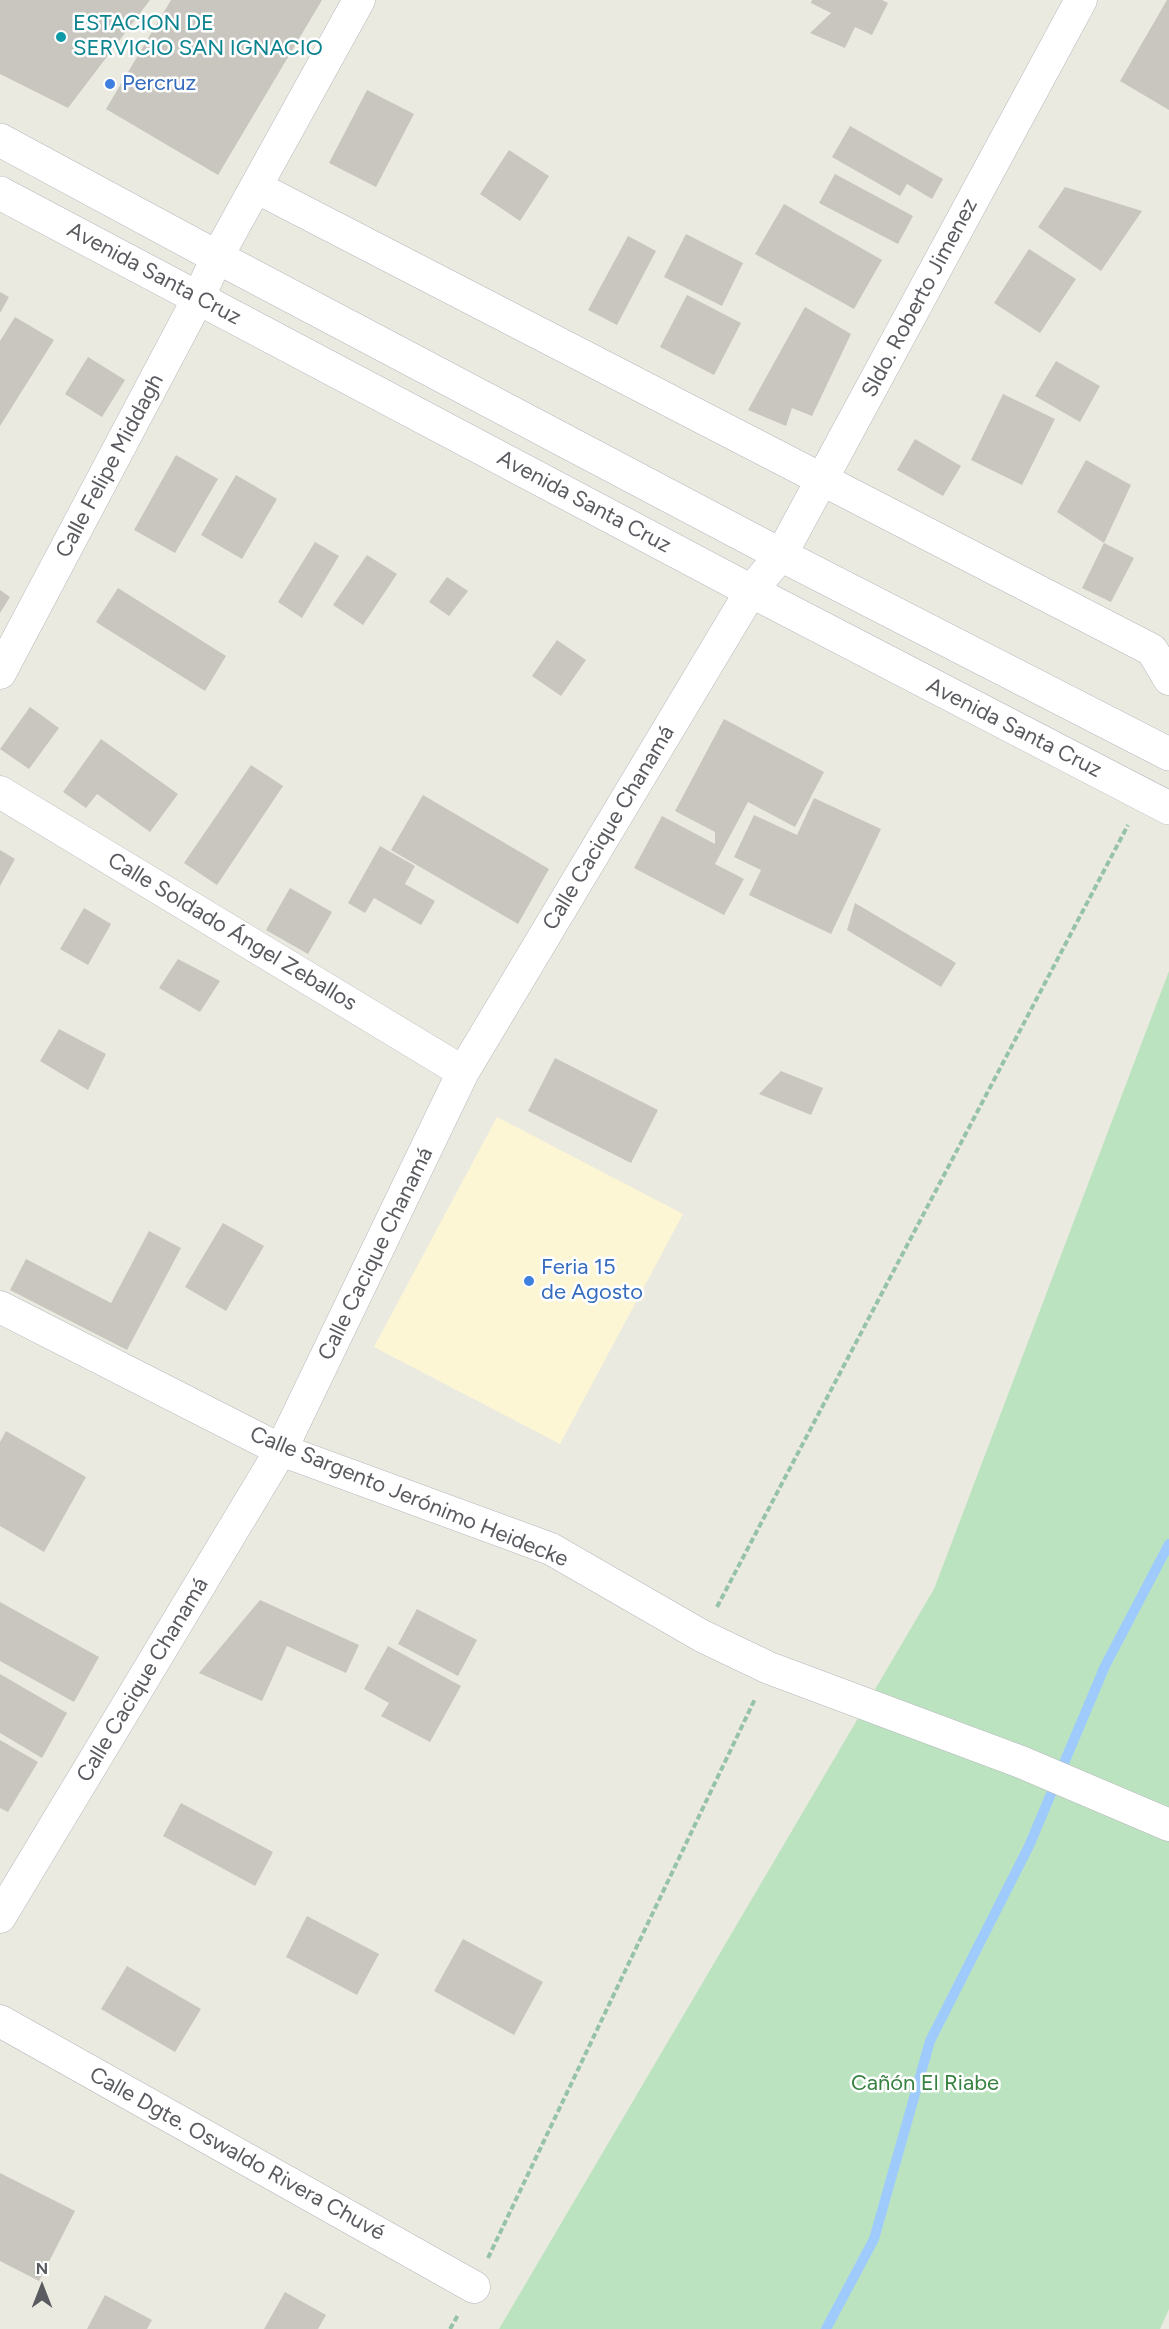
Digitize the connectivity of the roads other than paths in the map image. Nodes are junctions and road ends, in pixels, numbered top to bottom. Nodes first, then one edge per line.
1 (359, 0) edge
2 (1081, 0) edge
3 (0, 140) edge
4 (256, 187) junction
5 (0, 193) edge
6 (217, 257) junction
7 (199, 297) junction
8 (822, 480) junction
9 (781, 555) junction
10 (751, 591) junction
11 (0, 673) edge
12 (1169, 679) edge
13 (1169, 754) edge
14 (0, 792) edge
15 (1156, 802) edge
16 (463, 1072) junction
17 (0, 1307) edge
18 (281, 1450) junction
19 (1169, 1825) edge
20 (0, 1917) edge
21 (0, 2021) edge
22 (474, 2287) road end

1 - 4 street, Calle Felipe Middagh
2 - 8 street, Sldo. Roberto Jimenez
3 - 6 main road, Avenida Santa Cruz
4 - 6 street, Calle Felipe Middagh
4 - 8 street
5 - 7 main road, Avenida Santa Cruz
6 - 7 street, Calle Felipe Middagh
6 - 9 main road, Avenida Santa Cruz
7 - 10 main road, Avenida Santa Cruz
7 - 11 street, Calle Felipe Middagh
8 - 9 street, Sldo. Roberto Jimenez
8 - 12 street
9 - 10 street, Sldo. Roberto Jimenez
9 - 13 main road, Avenida Santa Cruz
10 - 15 main road, Avenida Santa Cruz
10 - 16 street, Calle Cacique Chanamá
14 - 16 street, Calle Soldado Ángel Zeballos
16 - 18 street, Calle Cacique Chanamá
17 - 18 street, Calle Sargento Jerónimo Heidecke
18 - 19 street, Calle Sargento Jerónimo Heidecke
18 - 20 street, Calle Cacique Chanamá
21 - 22 street, Calle Dgte. Oswaldo Rivera Chuvé

